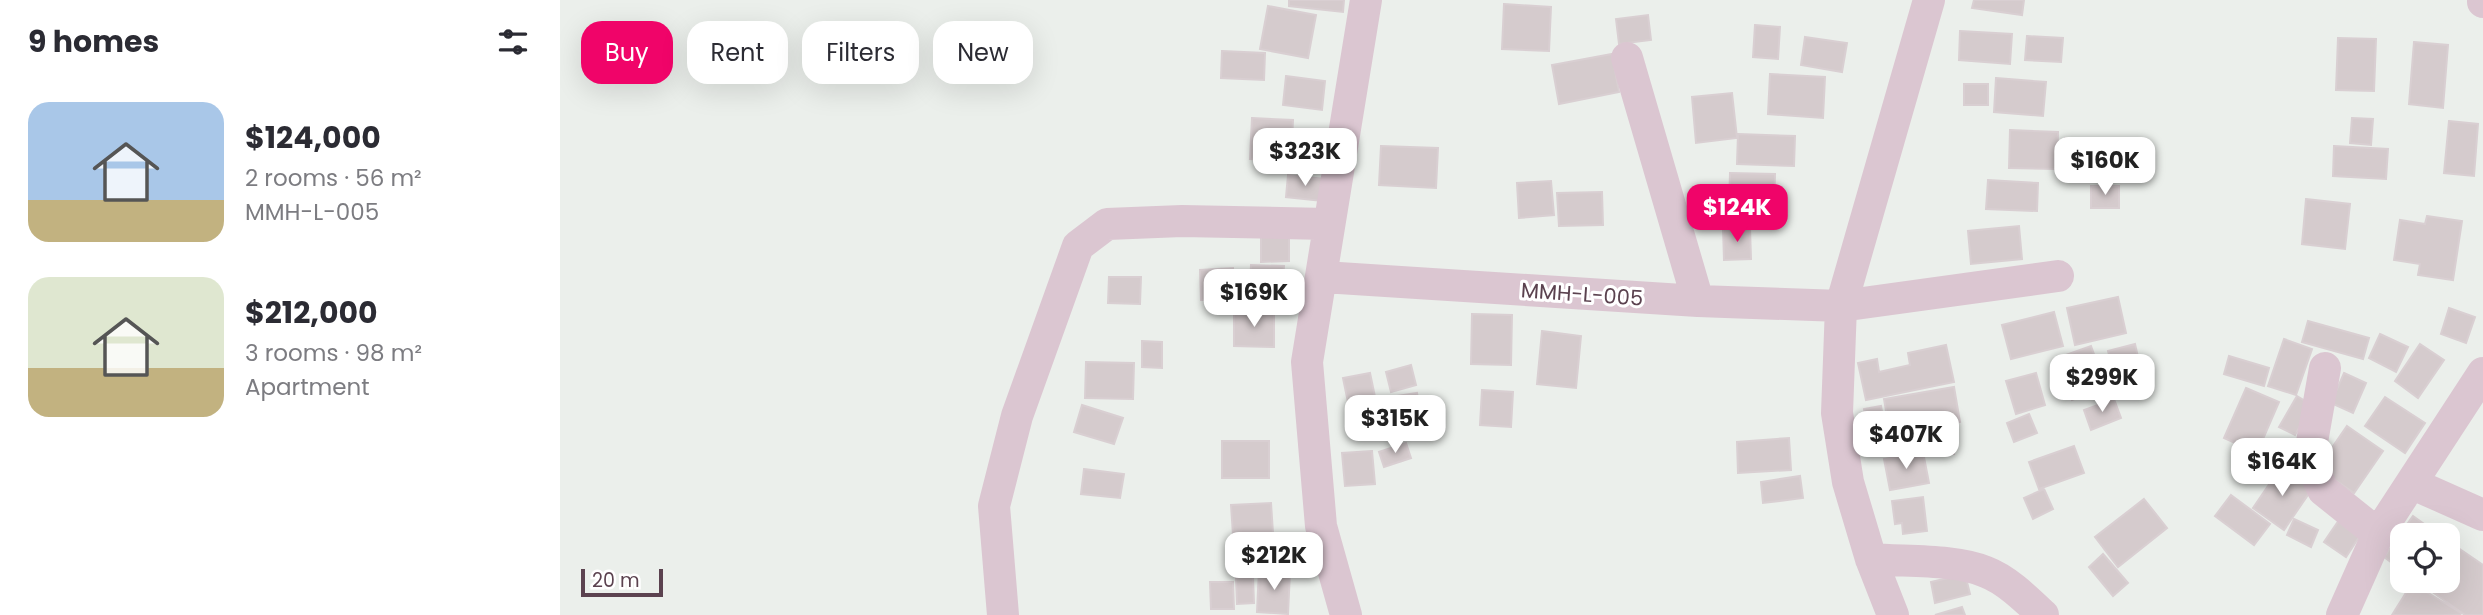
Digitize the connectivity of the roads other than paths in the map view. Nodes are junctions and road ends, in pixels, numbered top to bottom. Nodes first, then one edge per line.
1 (1366, 0) edge
2 (1929, 0) edge
3 (1628, 58) dead end
4 (1327, 224) junction
5 (2058, 276) dead end
6 (1323, 277) junction
7 (1698, 301) junction
8 (1841, 306) junction
9 (2325, 368) dead end
10 (2483, 373) edge
11 (2413, 484) junction
12 (2483, 514) edge
13 (2378, 534) junction
14 (1871, 559) junction
15 (1003, 615) edge
16 (1346, 615) edge
17 (1893, 615) edge
18 (2043, 615) edge
19 (2342, 615) edge

1 - 4 street
2 - 8 street
3 - 7 street
4 - 6 street
4 - 15 street
5 - 8 street, MMH-L-005
6 - 7 street, MMH-L-005
6 - 16 street
7 - 8 street, MMH-L-005
8 - 14 street
9 - 13 street
10 - 11 street
11 - 12 street
11 - 13 street
13 - 19 street
14 - 17 street
14 - 18 street

